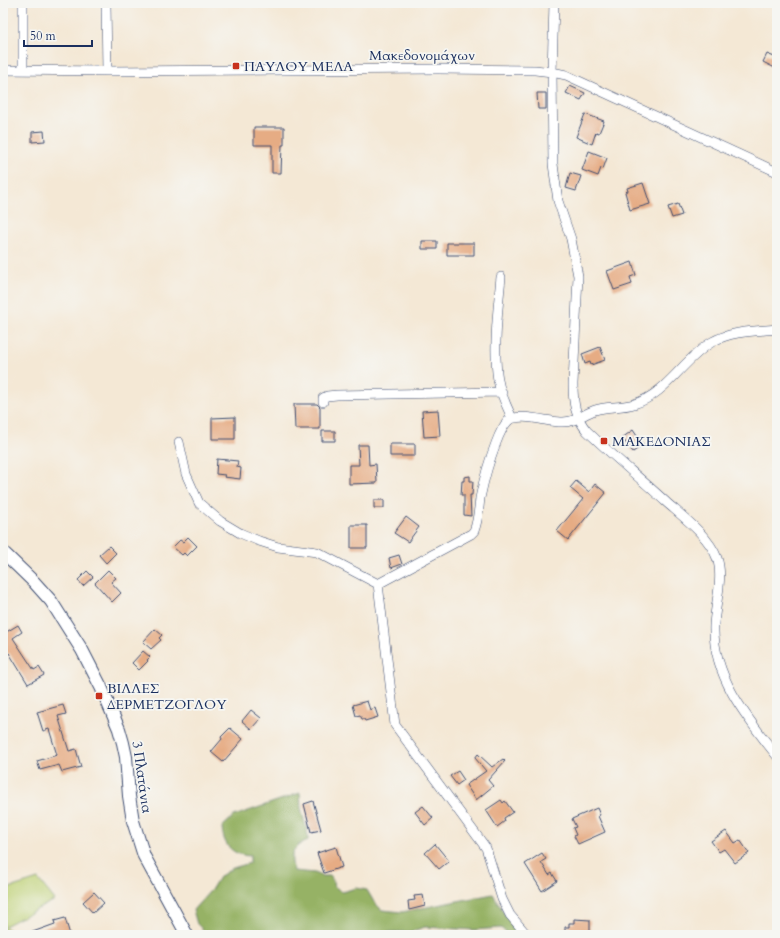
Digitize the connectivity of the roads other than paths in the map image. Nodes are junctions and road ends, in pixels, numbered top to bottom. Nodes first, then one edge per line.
1 (23, 3) edge
2 (106, 3) edge
3 (554, 3) edge
4 (3, 70) edge
5 (23, 70) junction
6 (107, 71) junction
7 (552, 72) junction
8 (777, 172) edge
9 (502, 277) dead end
10 (777, 329) edge
11 (502, 392) junction
12 (323, 402) dead end
13 (512, 418) junction
14 (578, 419) junction
15 (179, 442) dead end
16 (3, 552) edge
17 (378, 584) junction
18 (777, 756) edge
19 (187, 935) edge
20 (527, 935) edge

1 - 5 street
2 - 6 street
3 - 7 street
4 - 5 street, Μακεδονομάχων
5 - 6 street, Μακεδονομάχων
6 - 7 street, Μακεδονομάχων
7 - 8 street, Μακεδονομάχων
7 - 14 street
9 - 11 street
10 - 14 street
11 - 12 street
11 - 13 street
13 - 14 street
13 - 17 street
14 - 18 street
15 - 17 street
16 - 19 street, 3 Πλατάνια
17 - 20 street

